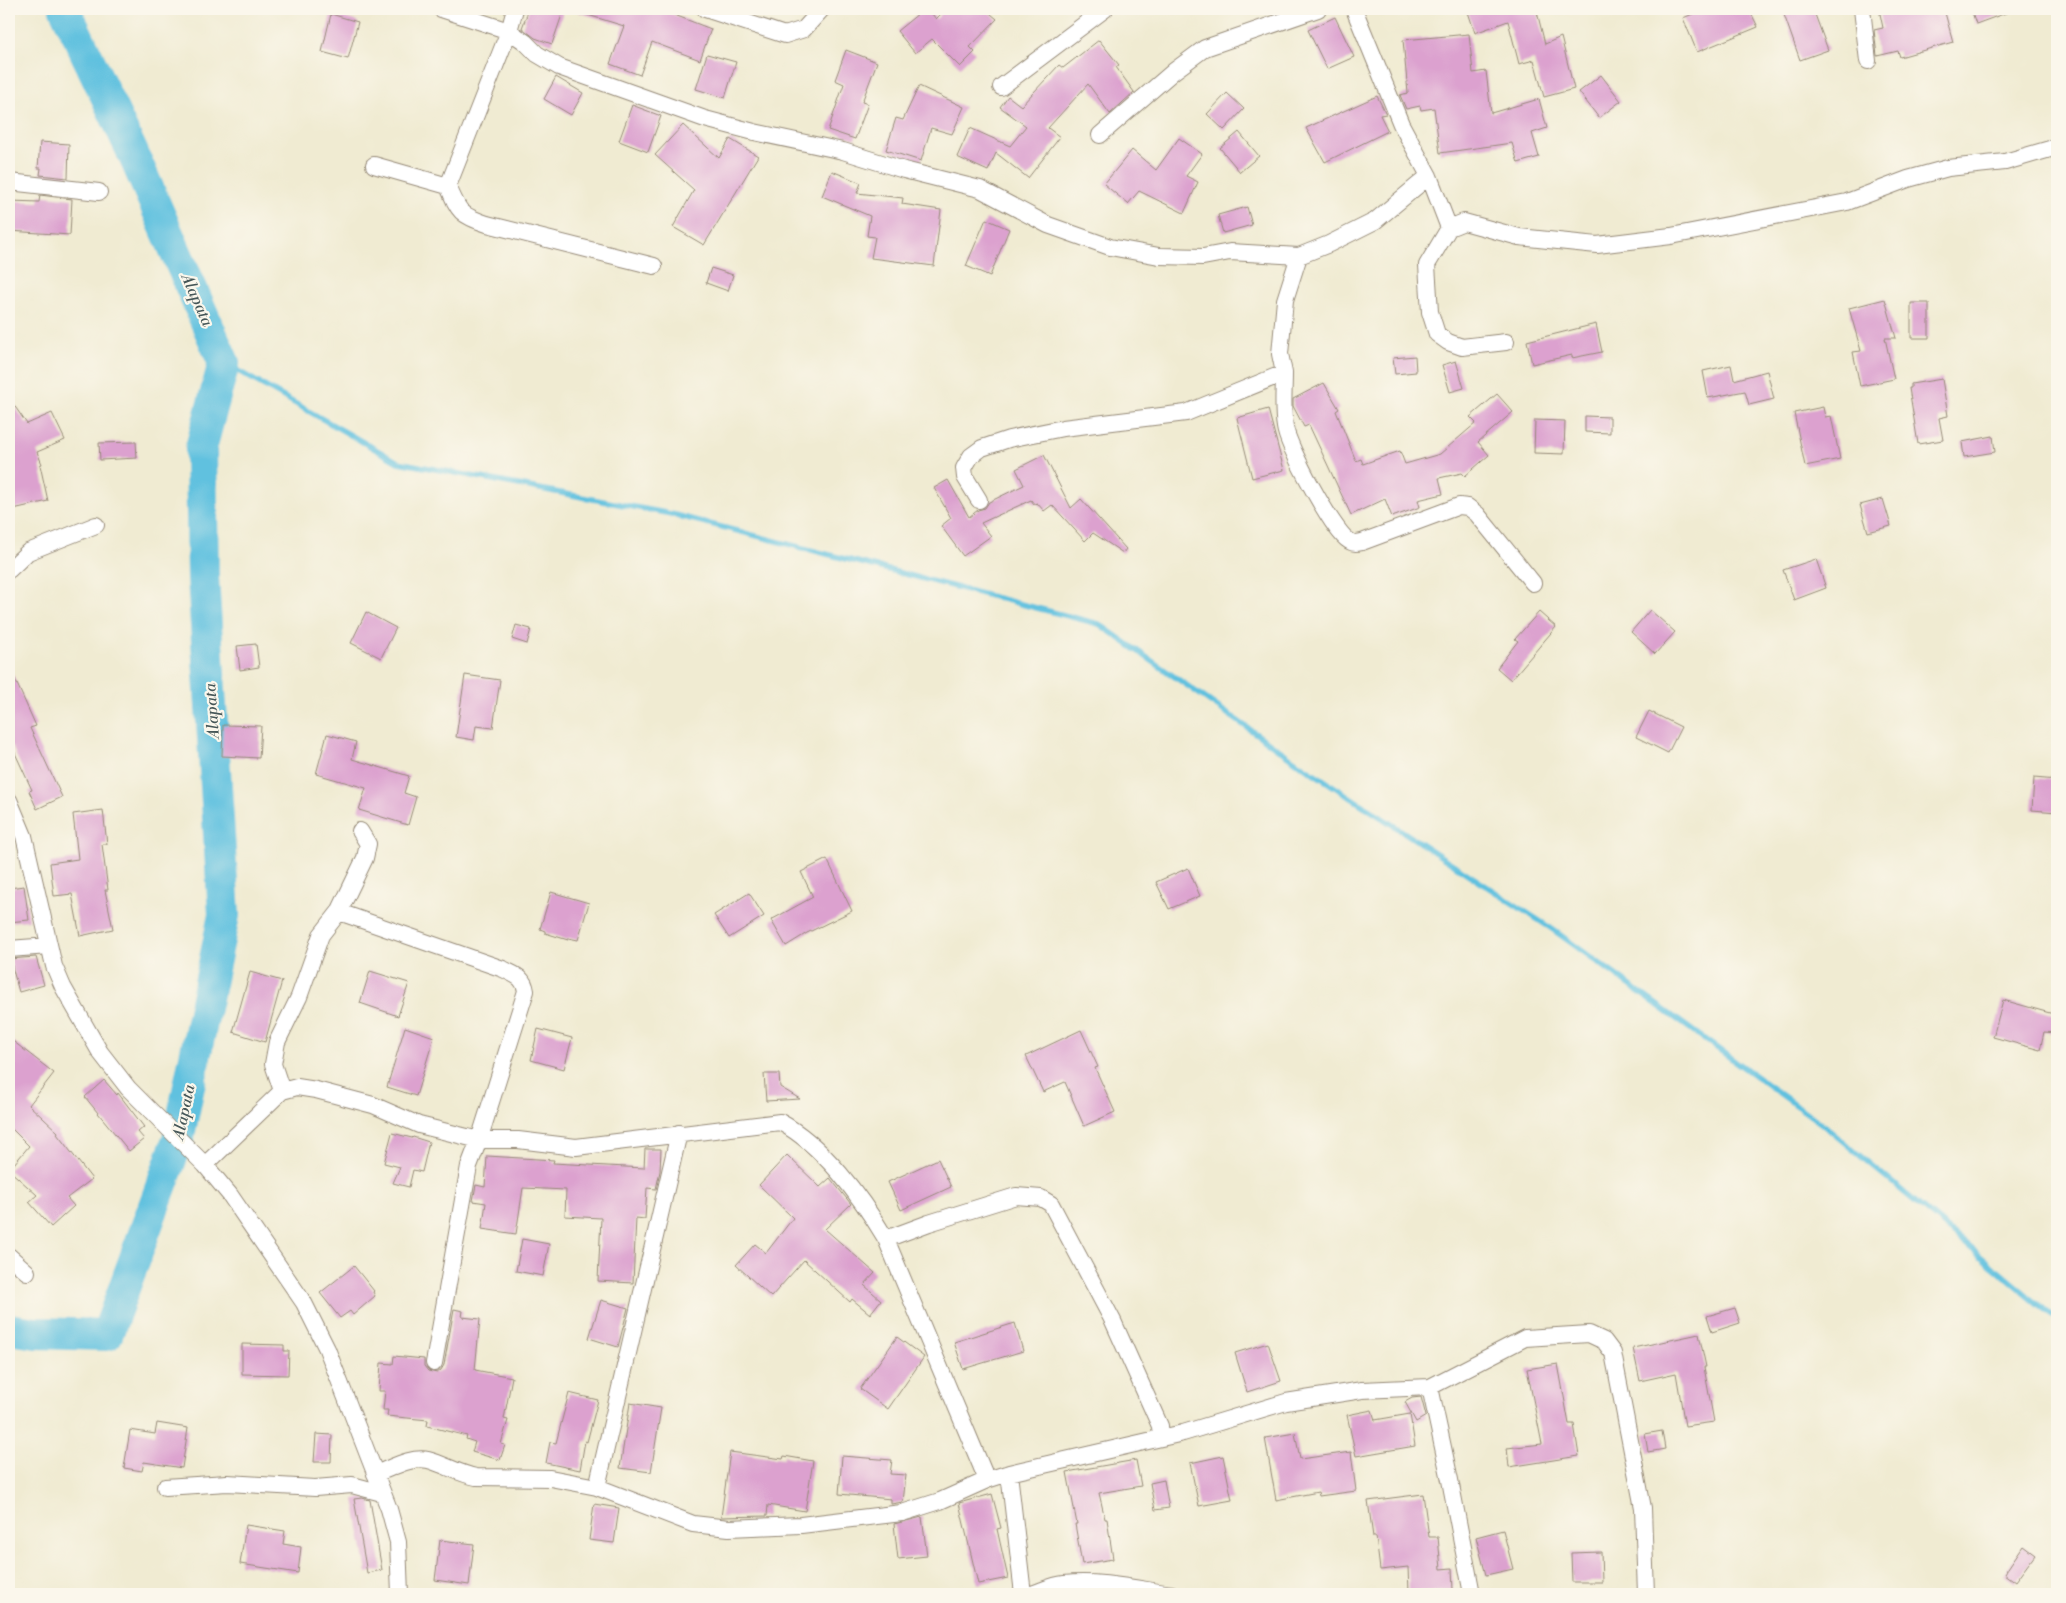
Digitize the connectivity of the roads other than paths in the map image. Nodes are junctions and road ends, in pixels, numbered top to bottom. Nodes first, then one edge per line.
1 (441, 9) edge
2 (515, 9) edge
3 (705, 9) edge
4 (822, 9) edge
5 (1105, 9) edge
6 (1318, 9) edge
7 (1354, 9) edge
8 (1862, 9) edge
9 (509, 31) junction
10 (1868, 61) dead end
11 (1001, 87) dead end
12 (1100, 135) dead end
13 (2057, 147) edge
14 (374, 165) dead end
15 (1429, 176) junction
16 (9, 182) edge
17 (448, 186) junction
18 (99, 192) dead end
19 (1449, 228) junction
20 (1299, 256) junction
21 (654, 266) dead end
22 (1506, 342) dead end
23 (1284, 373) junction
24 (979, 500) dead end
25 (96, 525) dead end
26 (9, 570) edge
27 (1533, 583) dead end
28 (9, 800) edge
29 (360, 831) dead end
30 (340, 912) junction
31 (49, 946) junction
32 (9, 949) edge
33 (282, 1092) junction
34 (679, 1133) junction
35 (479, 1140) junction
36 (205, 1165) junction
37 (886, 1239) junction
38 (9, 1256) edge
39 (27, 1272) dead end
40 (434, 1363) dead end
41 (1430, 1387) junction
42 (1161, 1438) junction
43 (1009, 1473) junction
44 (375, 1474) junction
45 (986, 1480) junction
46 (165, 1488) dead end
47 (598, 1488) junction
48 (382, 1493) junction
49 (400, 1594) edge
50 (1023, 1594) edge
51 (1031, 1594) edge
52 (1172, 1594) edge
53 (1472, 1594) edge
54 (1646, 1594) edge

1 - 9 street
2 - 9 street
3 - 4 street
5 - 11 street
6 - 12 street
7 - 15 street
8 - 10 street
9 - 17 street
9 - 20 street
13 - 19 street
14 - 17 street
15 - 19 street
15 - 20 street
16 - 18 street
17 - 21 street
19 - 22 street
20 - 23 street
23 - 24 street
23 - 27 street
25 - 26 street
28 - 31 street
29 - 30 street
30 - 33 street
30 - 35 street
31 - 32 street
31 - 36 street
33 - 35 street
33 - 36 street
34 - 35 street
34 - 37 street
34 - 47 street
35 - 40 street
36 - 44 street
37 - 42 street
37 - 45 street
38 - 39 street
41 - 42 street
41 - 53 street
41 - 54 street
42 - 43 street
43 - 45 street
43 - 50 street
44 - 47 street
44 - 48 street
45 - 47 street
46 - 48 street
48 - 49 street
51 - 52 street

